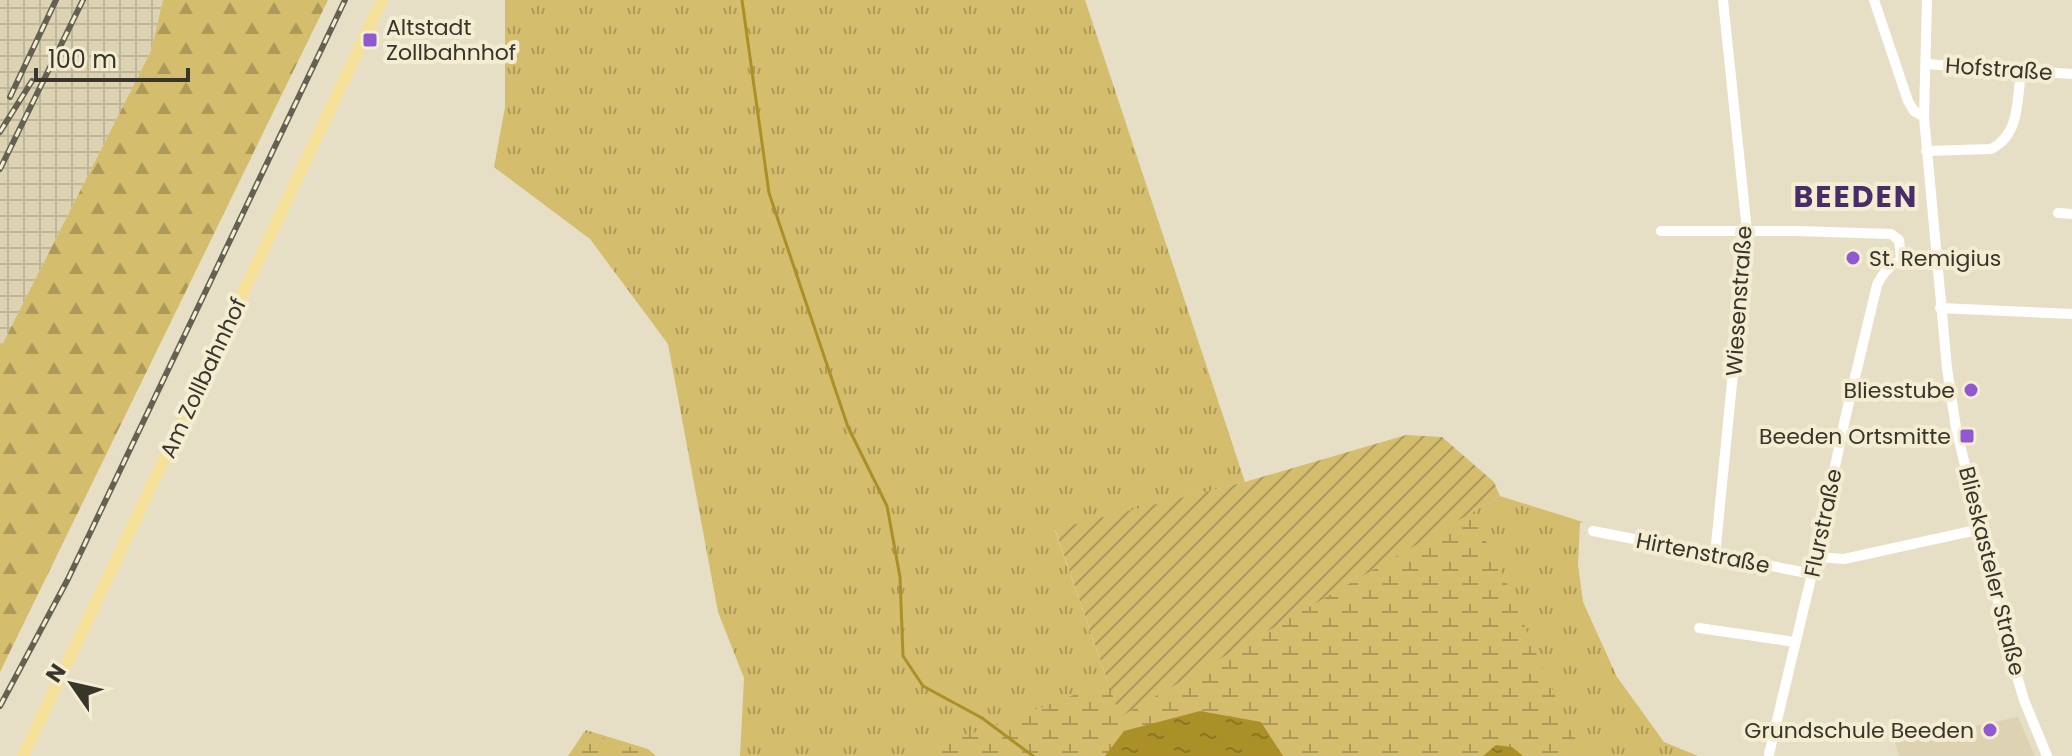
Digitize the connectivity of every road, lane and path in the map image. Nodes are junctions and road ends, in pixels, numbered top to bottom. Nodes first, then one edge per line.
1 (382, 0) edge
2 (1723, 0) edge
3 (1874, 0) edge
4 (1927, 0) edge
5 (1926, 64) junction
6 (2021, 71) junction
7 (2072, 74) edge
8 (1924, 117) junction
9 (1926, 151) junction
10 (2058, 213) dead end
11 (2072, 214) edge
12 (1661, 231) dead end
13 (1747, 231) junction
14 (1901, 259) junction
15 (1936, 260) junction
16 (1940, 308) junction
17 (2072, 314) edge
18 (1981, 529) junction
19 (1593, 531) dead end
20 (1715, 555) junction
21 (1816, 557) junction
22 (1812, 574) junction
23 (1699, 628) dead end
24 (1795, 642) junction
25 (1769, 754) dead end
26 (23, 756) edge
27 (2047, 756) edge

1 - 26 main road, Am Zollbahnhof
2 - 13 street, Wiesenstraße
3 - 8 street
4 - 5 street, Blieskasteler Straße
5 - 6 street, Hofstraße
5 - 8 street, Blieskasteler Straße
6 - 7 street, Hofstraße
6 - 9 street
8 - 9 street, Blieskasteler Straße
9 - 15 street, Blieskasteler Straße
10 - 11 street
12 - 13 street
13 - 14 street
13 - 20 street, Wiesenstraße
14 - 15 street
14 - 21 street, Flurstraße
15 - 16 street, Blieskasteler Straße
16 - 17 street
16 - 18 street, Blieskasteler Straße
18 - 21 street
18 - 27 street, Blieskasteler Straße
19 - 20 street, Hirtenstraße
20 - 22 street, Hirtenstraße
21 - 22 street, Flurstraße
22 - 24 street, Flurstraße
23 - 24 street
24 - 25 street, Flurstraße

